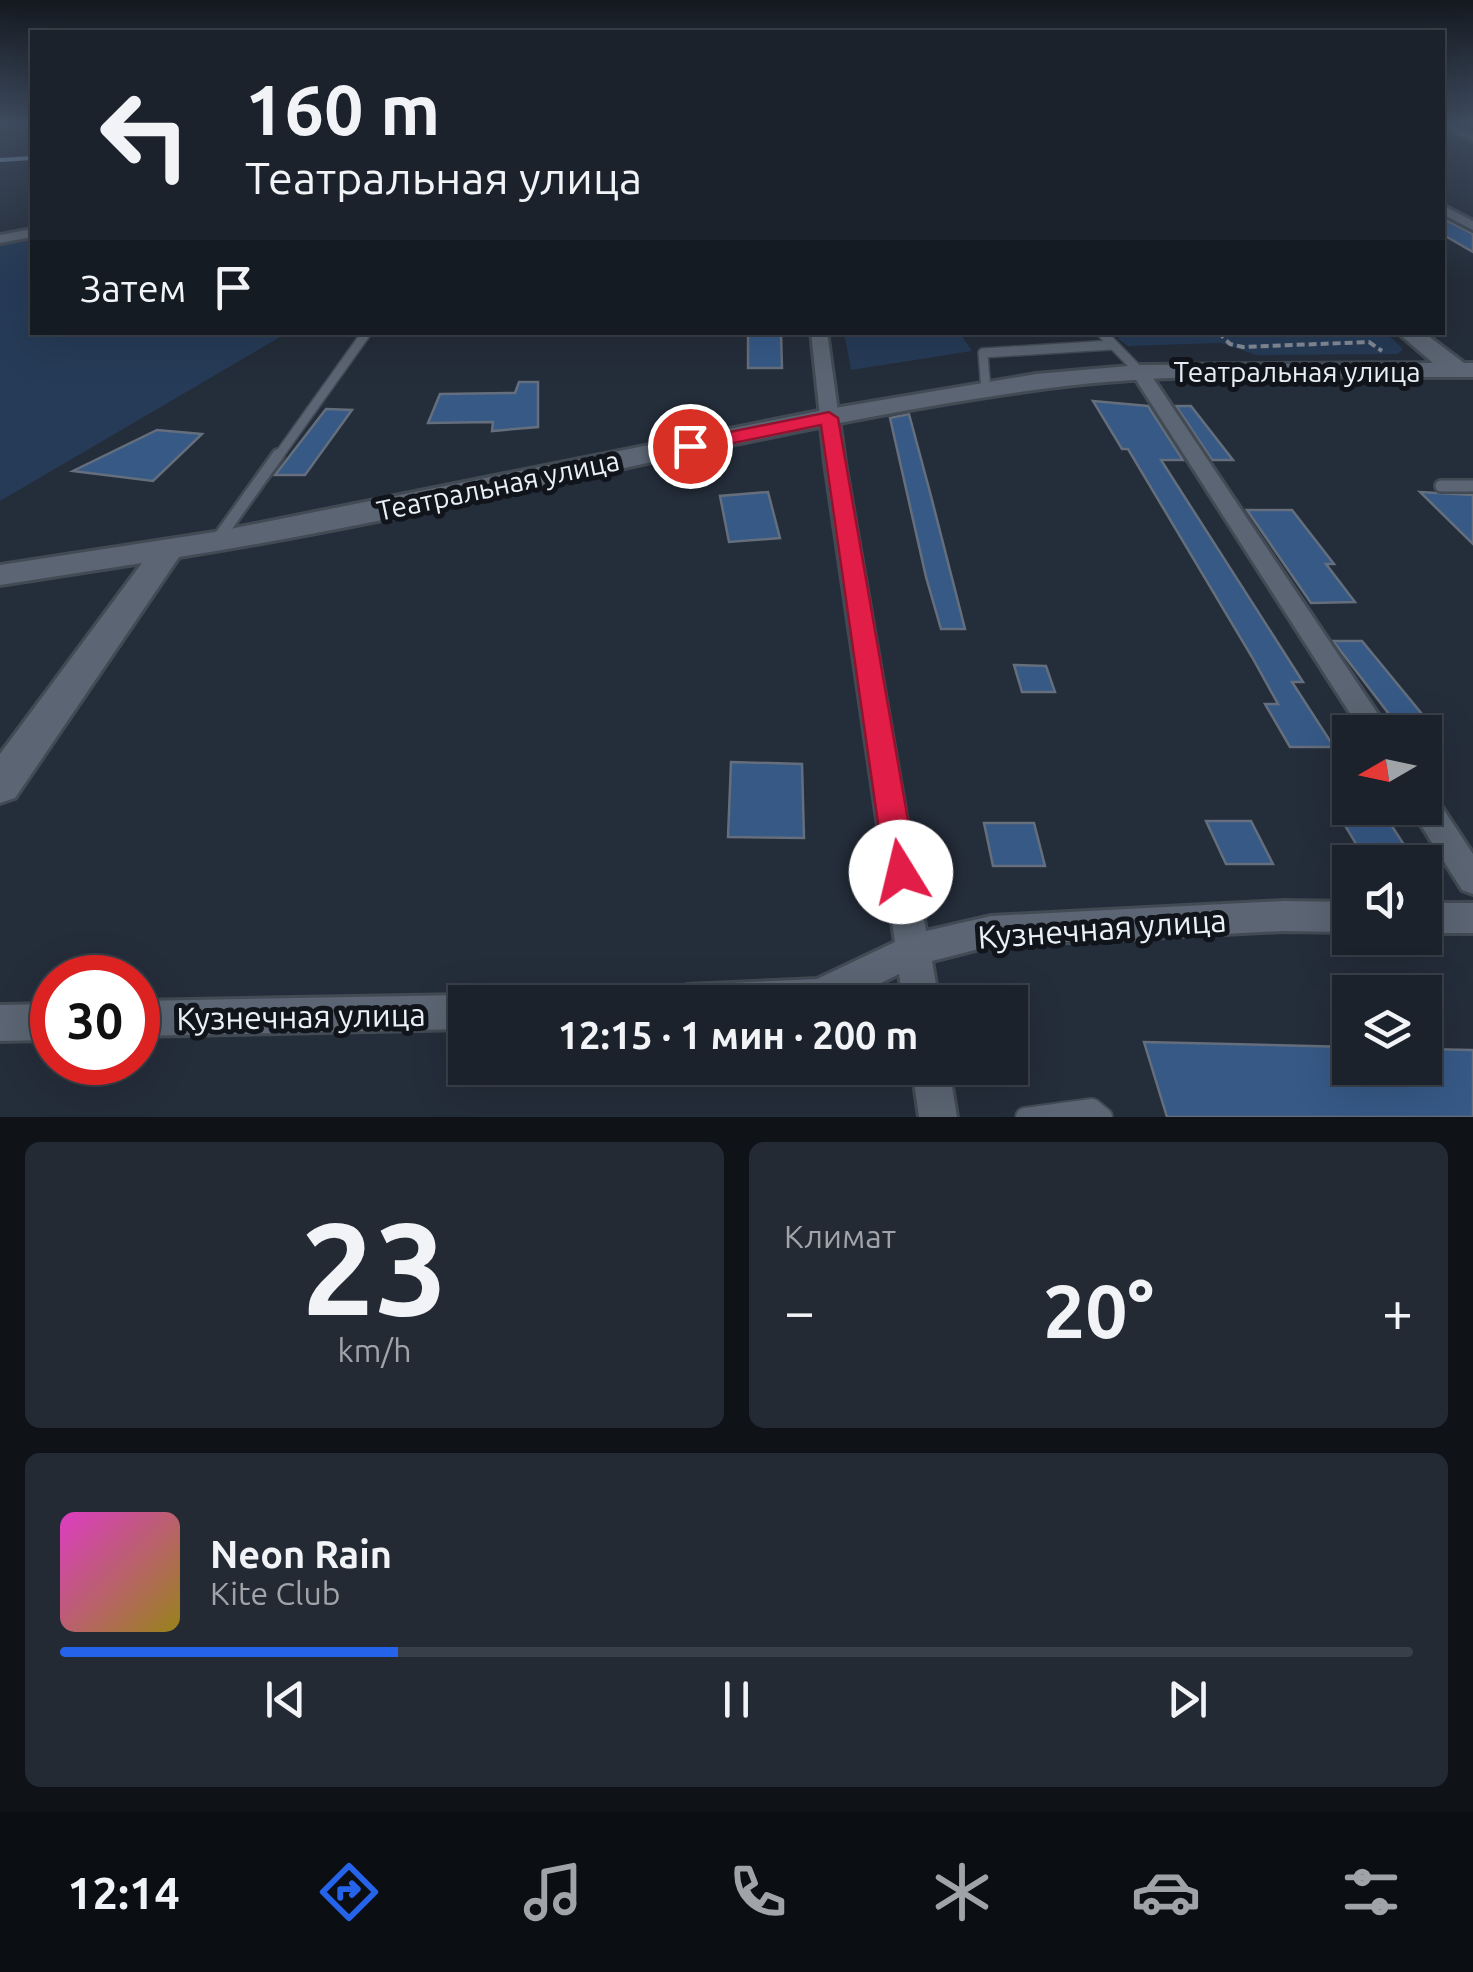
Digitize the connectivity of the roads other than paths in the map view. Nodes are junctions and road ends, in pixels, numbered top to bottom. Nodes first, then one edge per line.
1 (1445, 210) edge
2 (1473, 226) edge
3 (30, 233) edge
4 (0, 238) edge
5 (365, 335) edge
6 (819, 335) edge
7 (1103, 335) edge
8 (1412, 335) edge
9 (1110, 345) junction
10 (1140, 372) junction
11 (1468, 374) edge
12 (986, 391) junction
13 (829, 418) junction
14 (1441, 486) dead end
15 (1473, 486) edge
16 (216, 542) junction
17 (168, 550) junction
18 (0, 575) edge
19 (1365, 715) edge
20 (0, 786) edge
21 (1437, 825) edge
22 (1473, 880) edge
23 (1332, 917) edge
24 (1442, 918) edge
25 (1473, 918) edge
26 (914, 950) junction
27 (842, 985) edge
28 (919, 985) edge
29 (448, 1012) edge
30 (160, 1019) edge
31 (30, 1022) edge
32 (0, 1023) edge
33 (933, 1085) edge
34 (938, 1117) edge
35 (1025, 1117) edge
36 (1103, 1117) edge

1 - 2 street
3 - 4 street
5 - 16 lane
6 - 13 street
7 - 9 lane
8 - 11 main road
9 - 10 lane
9 - 12 lane
10 - 11 main road, Театральная улица
10 - 12 main road, Театральная улица
10 - 19 street
12 - 13 main road, Театральная улица
13 - 16 main road, Театральная улица
13 - 26 street
14 - 15 lane
16 - 17 main road, Театральная улица
17 - 18 main road, Театральная улица
17 - 20 main road
21 - 22 street
23 - 26 street, Кузнечная улица
24 - 25 street
26 - 27 street, Кузнечная улица
26 - 28 street
29 - 30 street, Кузнечная улица
31 - 32 street
33 - 34 street
35 - 36 lane

